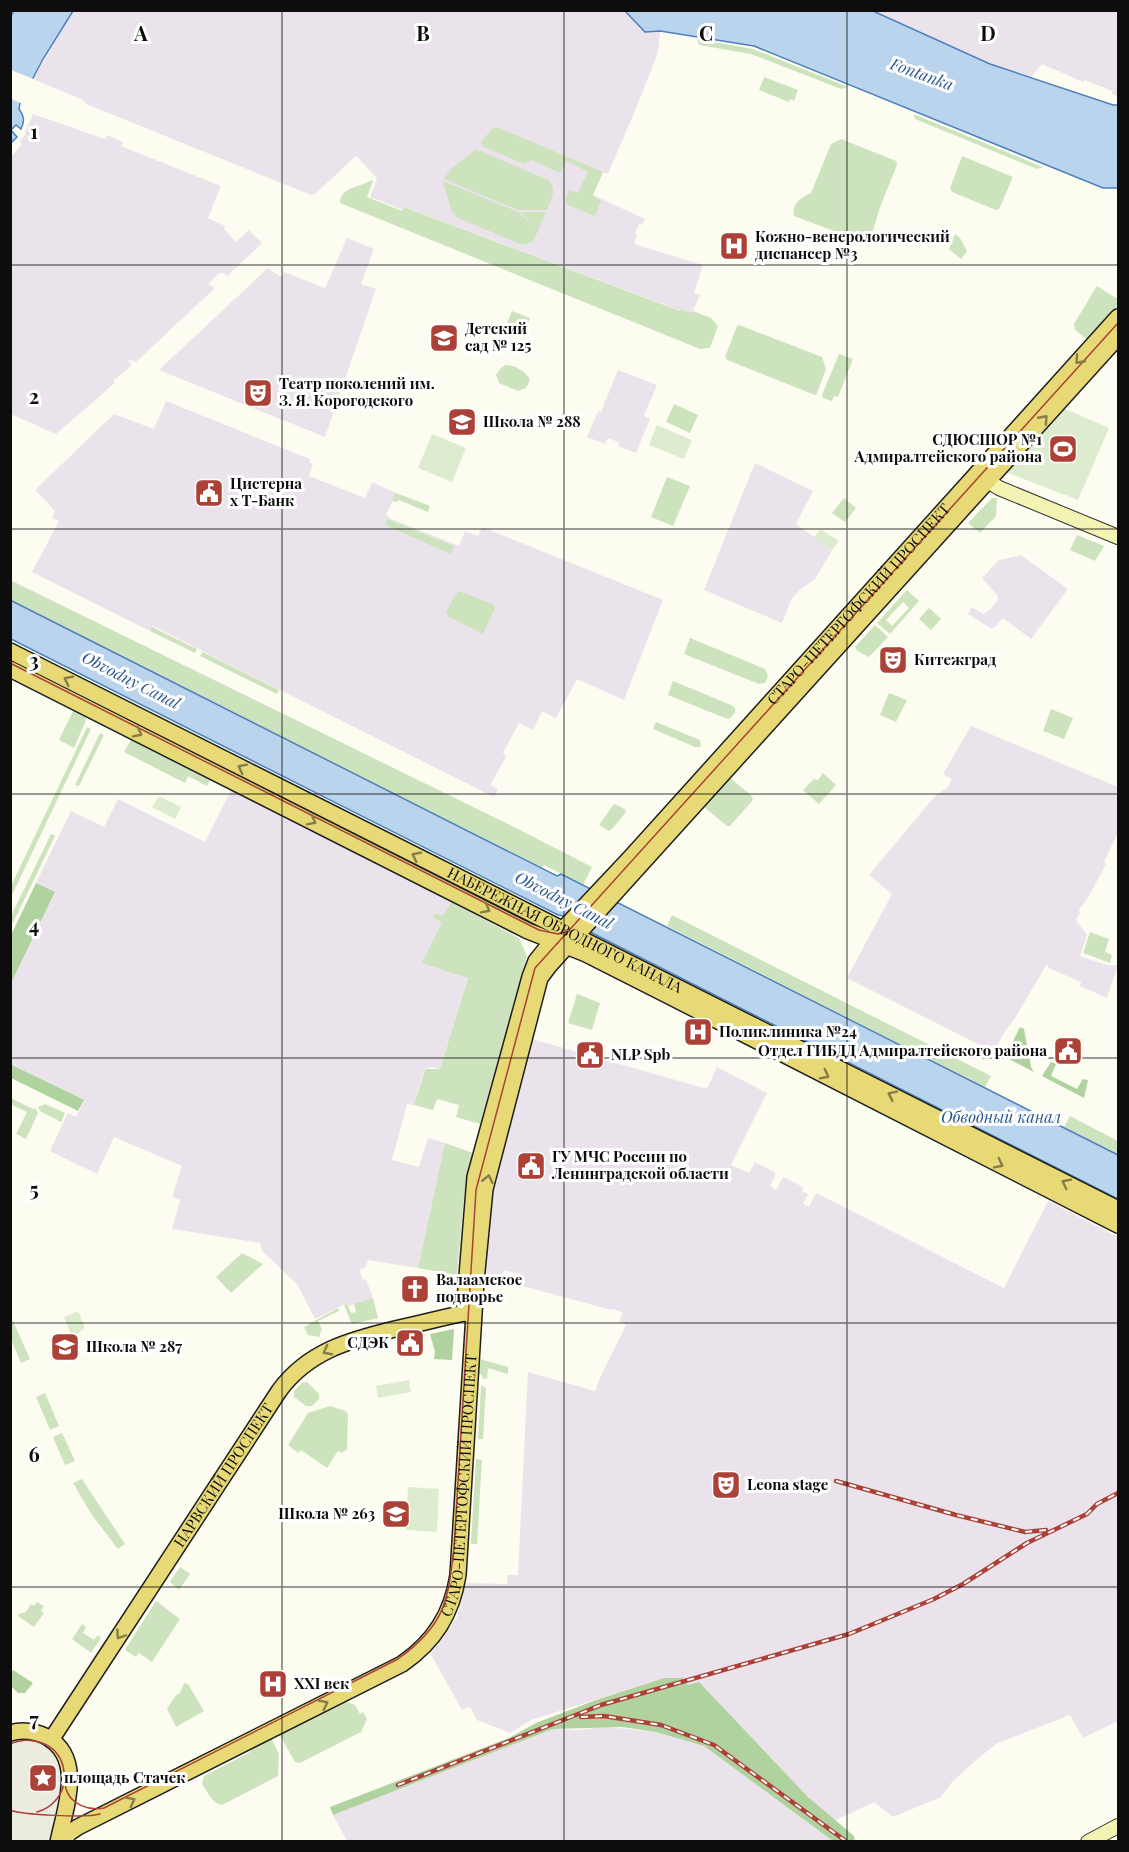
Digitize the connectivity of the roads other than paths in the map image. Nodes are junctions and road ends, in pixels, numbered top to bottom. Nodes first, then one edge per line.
1 (1119, 317) edge
2 (1119, 337) edge
3 (985, 478) junction
4 (1119, 528) edge
5 (1119, 537) edge
6 (10, 651) edge
7 (10, 669) edge
8 (568, 933) junction
9 (1119, 1209) edge
10 (1119, 1225) edge
11 (469, 1313) junction
12 (10, 1733) edge
13 (51, 1740) junction
14 (1119, 1826) edge
15 (58, 1842) edge
16 (63, 1842) edge
17 (1088, 1842) edge

1 -> 3 main road, СТАРО-ПЕТЕРГОФСКИЙ ПРОСПЕКТ
3 -> 2 main road, СТАРО-ПЕТЕРГОФСКИЙ ПРОСПЕКТ
3 - 4 main road
3 - 5 main road
3 - 8 main road, СТАРО-ПЕТЕРГОФСКИЙ ПРОСПЕКТ
8 -> 6 main road, НАБЕРЕЖНАЯ ОБВОДНОГО КАНАЛА
7 -> 8 main road, НАБЕРЕЖНАЯ ОБВОДНОГО КАНАЛА
9 -> 8 main road, НАБЕРЕЖНАЯ ОБВОДНОГО КАНАЛА
8 -> 10 main road, НАБЕРЕЖНАЯ ОБВОДНОГО КАНАЛА
8 - 11 main road, СТАРО-ПЕТЕРГОФСКИЙ ПРОСПЕКТ
11 -> 13 main road, НАРВСКИЙ ПРОСПЕКТ
16 -> 11 main road, СТАРО-ПЕТЕРГОФСКИЙ ПРОСПЕКТ
12 - 13 main road
13 - 15 main road
14 - 17 main road

